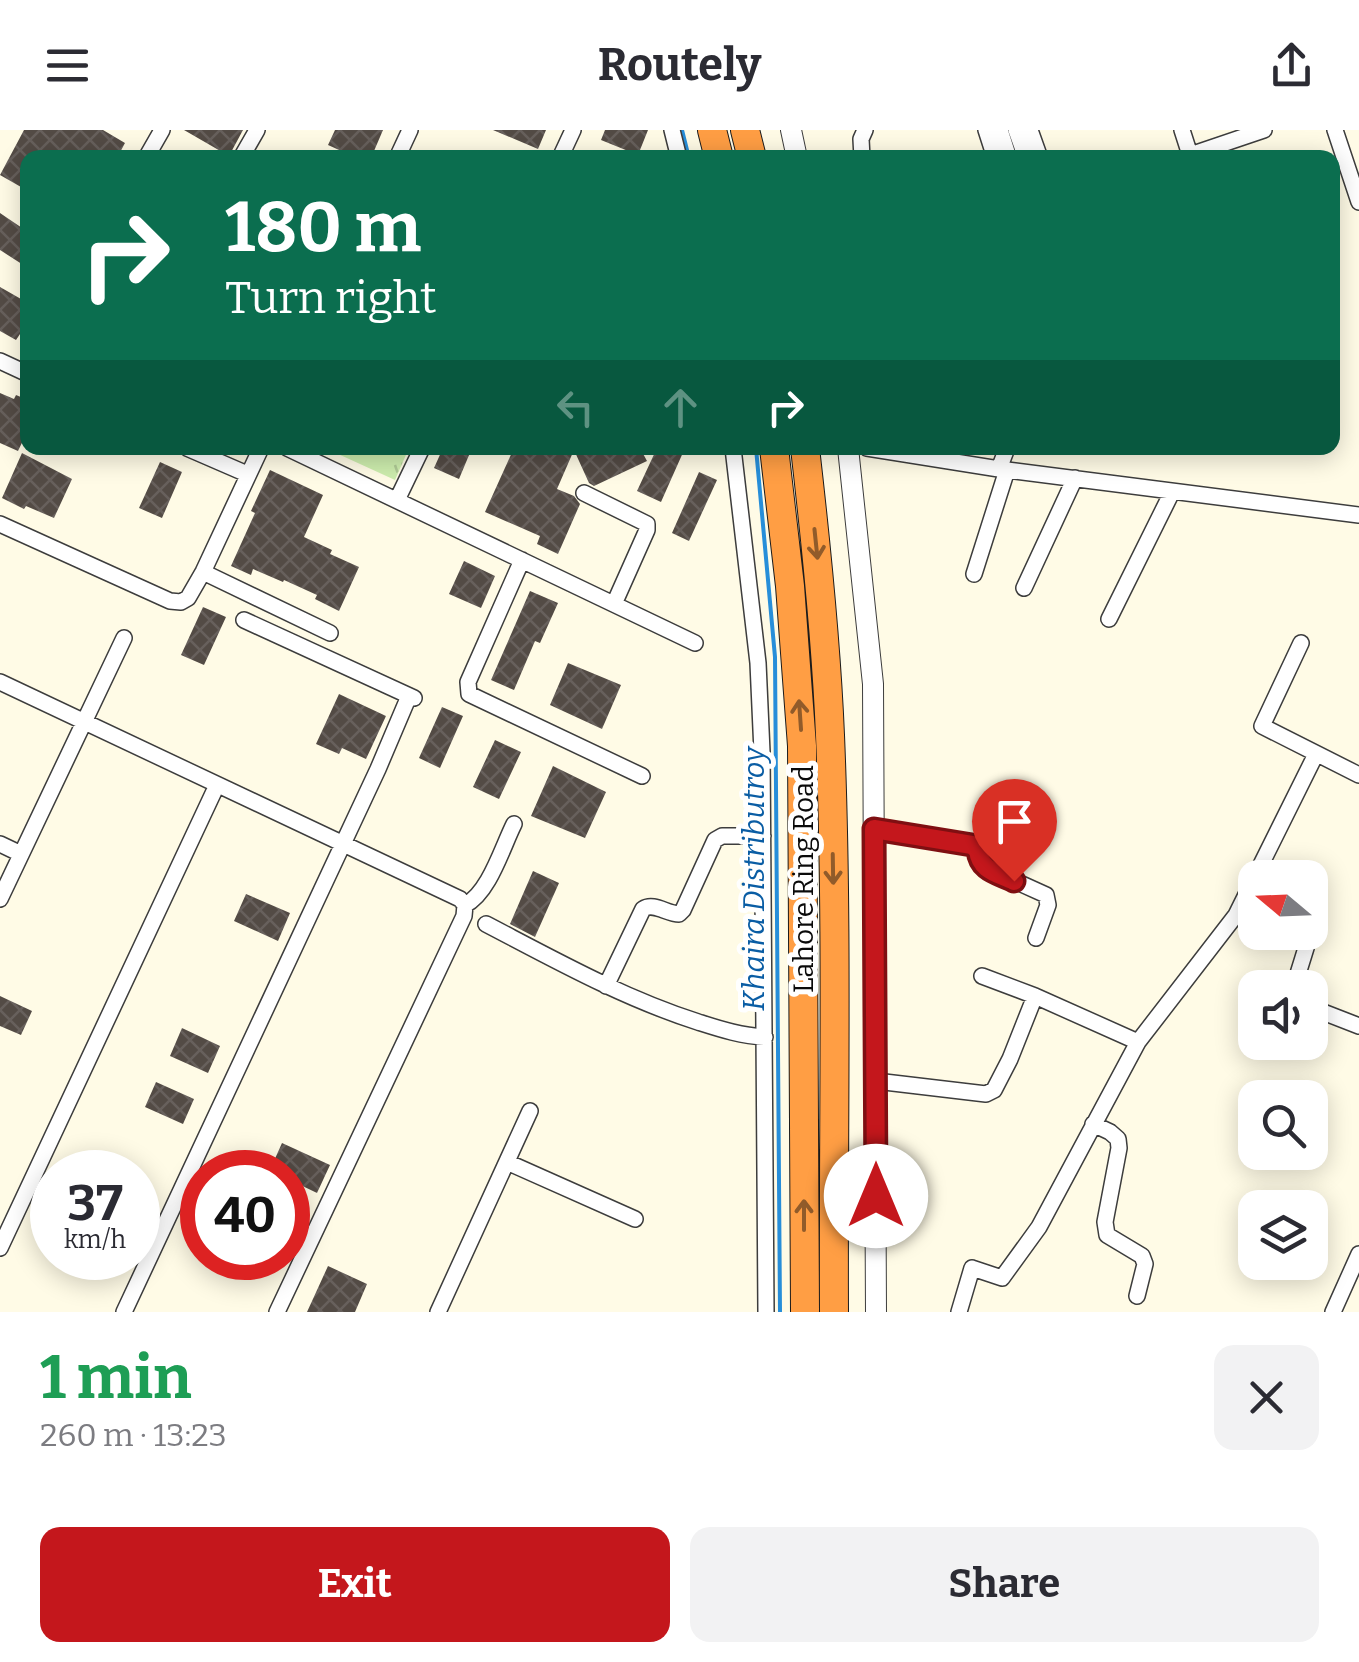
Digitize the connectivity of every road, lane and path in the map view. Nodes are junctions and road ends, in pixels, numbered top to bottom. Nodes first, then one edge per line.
1 (1264, 130) edge
2 (1335, 130) edge
3 (1208, 150) edge
4 (1359, 202) edge
5 (204, 455) edge
6 (257, 455) edge
7 (302, 455) edge
8 (419, 455) edge
9 (734, 455) edge
10 (775, 455) edge
11 (806, 455) edge
12 (849, 455) edge
13 (912, 455) edge
14 (1006, 455) edge
15 (1003, 469) junction
16 (247, 474) junction
17 (1075, 478) junction
18 (1172, 492) junction
19 (584, 494) dead end
20 (397, 500) junction
21 (1359, 516) edge
22 (0, 524) edge
23 (522, 560) junction
24 (203, 572) junction
25 (974, 574) dead end
26 (1024, 588) dead end
27 (614, 604) junction
28 (1109, 619) dead end
29 (244, 620) dead end
30 (330, 633) dead end
31 (124, 638) dead end
32 (694, 643) dead end
33 (1301, 643) dead end
34 (0, 682) edge
35 (84, 722) junction
36 (1316, 754) junction
37 (1359, 775) edge
38 (642, 776) dead end
39 (217, 785) junction
40 (514, 824) dead end
41 (874, 829) junction
42 (763, 836) junction
43 (0, 844) edge
44 (342, 844) junction
45 (21, 854) junction
46 (0, 899) edge
47 (465, 905) junction
48 (1236, 916) joint
49 (486, 924) dead end
50 (1036, 938) dead end
51 (982, 976) dead end
52 (606, 986) junction
53 (1035, 996) junction
54 (1328, 1013) edge
55 (1359, 1026) edge
56 (765, 1037) junction
57 (1138, 1042) junction
58 (876, 1081) junction
59 (530, 1111) dead end
60 (1094, 1124) junction
61 (506, 1162) junction
62 (635, 1218) dead end
63 (0, 1248) edge
64 (1359, 1254) edge
65 (1137, 1296) dead end
66 (124, 1312) edge
67 (277, 1312) edge
68 (438, 1312) edge
69 (766, 1312) edge
70 (805, 1312) edge
71 (834, 1312) edge
72 (876, 1312) edge
73 (959, 1312) edge
74 (1332, 1312) edge

1 - 3 street
2 - 4 street
5 - 16 street
6 - 16 street
7 - 20 street
8 - 20 street
9 - 42 street
70 -> 10 highway, Lahore Ring Road
11 -> 71 highway, Lahore Ring Road
12 - 41 street
13 - 15 street
14 - 15 street
15 - 17 street
15 - 25 street
16 - 24 street
17 - 18 street
17 - 26 street
18 - 21 street
18 - 28 street
19 - 27 street
20 - 23 street
22 - 24 street
23 - 27 street
23 - 38 street
24 - 30 street
27 - 32 street
29 - 44 street
31 - 35 street
33 - 36 street
34 - 35 street
35 - 39 street
35 - 45 street
36 - 37 street
36 - 48 street
39 - 44 street
39 - 63 street
40 - 47 street
41 - 50 street
41 - 58 street
42 - 52 street
42 - 56 street
43 - 45 street
44 - 47 street
44 - 66 street
45 - 46 street
47 - 67 street
48 - 57 street
49 - 52 street
51 - 53 street
52 - 56 street
53 - 57 street
53 - 58 street
54 - 55 street
56 - 69 street
57 - 60 street
58 - 72 street
59 - 61 street
60 - 65 street
60 - 73 street
61 - 62 street
61 - 68 street
64 - 74 street

